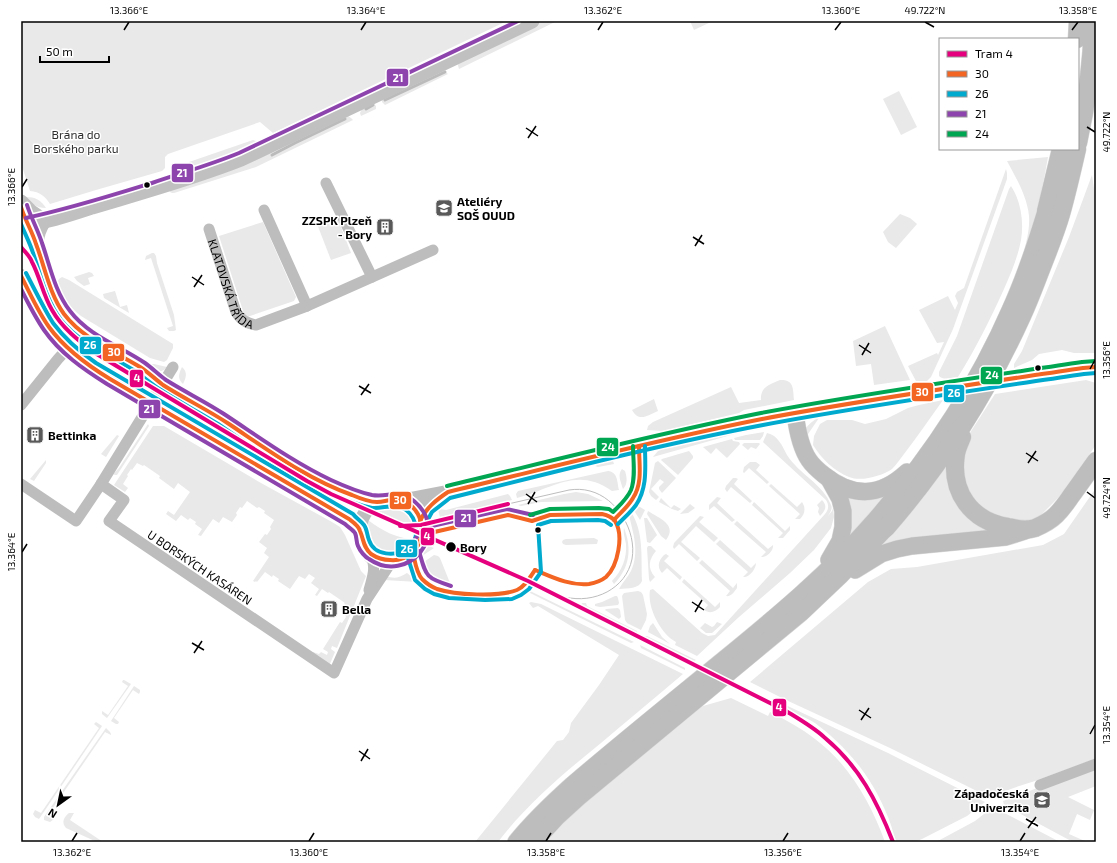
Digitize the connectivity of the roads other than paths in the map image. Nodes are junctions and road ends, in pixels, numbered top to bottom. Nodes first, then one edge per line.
1 (532, 21) edge
2 (1078, 21) edge
3 (1093, 21) edge
4 (1077, 38) edge
5 (1079, 138) edge
6 (1061, 150) edge
7 (1077, 150) edge
8 (326, 183) dead end
9 (21, 202) edge
10 (21, 207) edge
11 (264, 210) dead end
12 (1046, 211) joint
13 (44, 221) junction
14 (23, 227) edge
15 (209, 229) dead end
16 (36, 243) junction
17 (433, 250) dead end
18 (21, 276) edge
19 (372, 277) junction
20 (307, 306) junction
21 (68, 348) junction
22 (173, 367) dead end
23 (1096, 367) edge
24 (162, 384) junction
25 (151, 403) junction
26 (21, 405) edge
27 (972, 412) junction
28 (795, 413) junction
29 (928, 453) junction
30 (1096, 461) edge
31 (829, 479) junction
32 (21, 484) edge
33 (101, 484) junction
34 (448, 492) junction
35 (401, 501) junction
36 (379, 502) junction
37 (420, 521) junction
38 (886, 528) joint
39 (360, 529) junction
40 (1025, 530) junction
41 (371, 554) junction
42 (392, 561) junction
43 (840, 576) junction
44 (818, 578) junction
45 (367, 599) junction
46 (1096, 764) edge
47 (1040, 785) dead end
48 (516, 842) edge
49 (534, 842) edge

1 - 13 main road
2 - 4 highway
3 - 5 highway
6 - 12 highway
7 - 27 highway
8 - 19 street
9 - 13 main road
10 - 14 street
11 - 20 street
12 - 29 main road
13 - 14 main road
13 - 16 main road
14 - 16 street
15 - 20 street, KLATOVSKÁ TŘÍDA
16 - 24 street
17 - 19 street, KLATOVSKÁ TŘÍDA
18 - 21 street
19 - 20 street, KLATOVSKÁ TŘÍDA
21 - 25 street
21 - 26 street
22 - 24 street
23 - 28 street, bridge
24 - 25 street
24 - 36 street
25 - 33 street
25 - 39 street
27 - 38 highway
27 - 40 highway
28 - 31 main road
28 - 34 street
29 - 31 main road
29 - 44 main road
30 - 40 highway
31 - 44 main road
32 - 33 street
33 - 45 street, U BORSKÝCH KASÁREN
34 - 35 street
34 - 37 street
35 - 36 street
35 - 37 street
36 - 39 street
37 - 42 street
38 - 43 main road
39 - 41 street
40 - 43 main road
41 - 42 street
41 - 45 street
42 - 45 street
43 - 49 main road
44 - 48 main road
46 - 47 street

